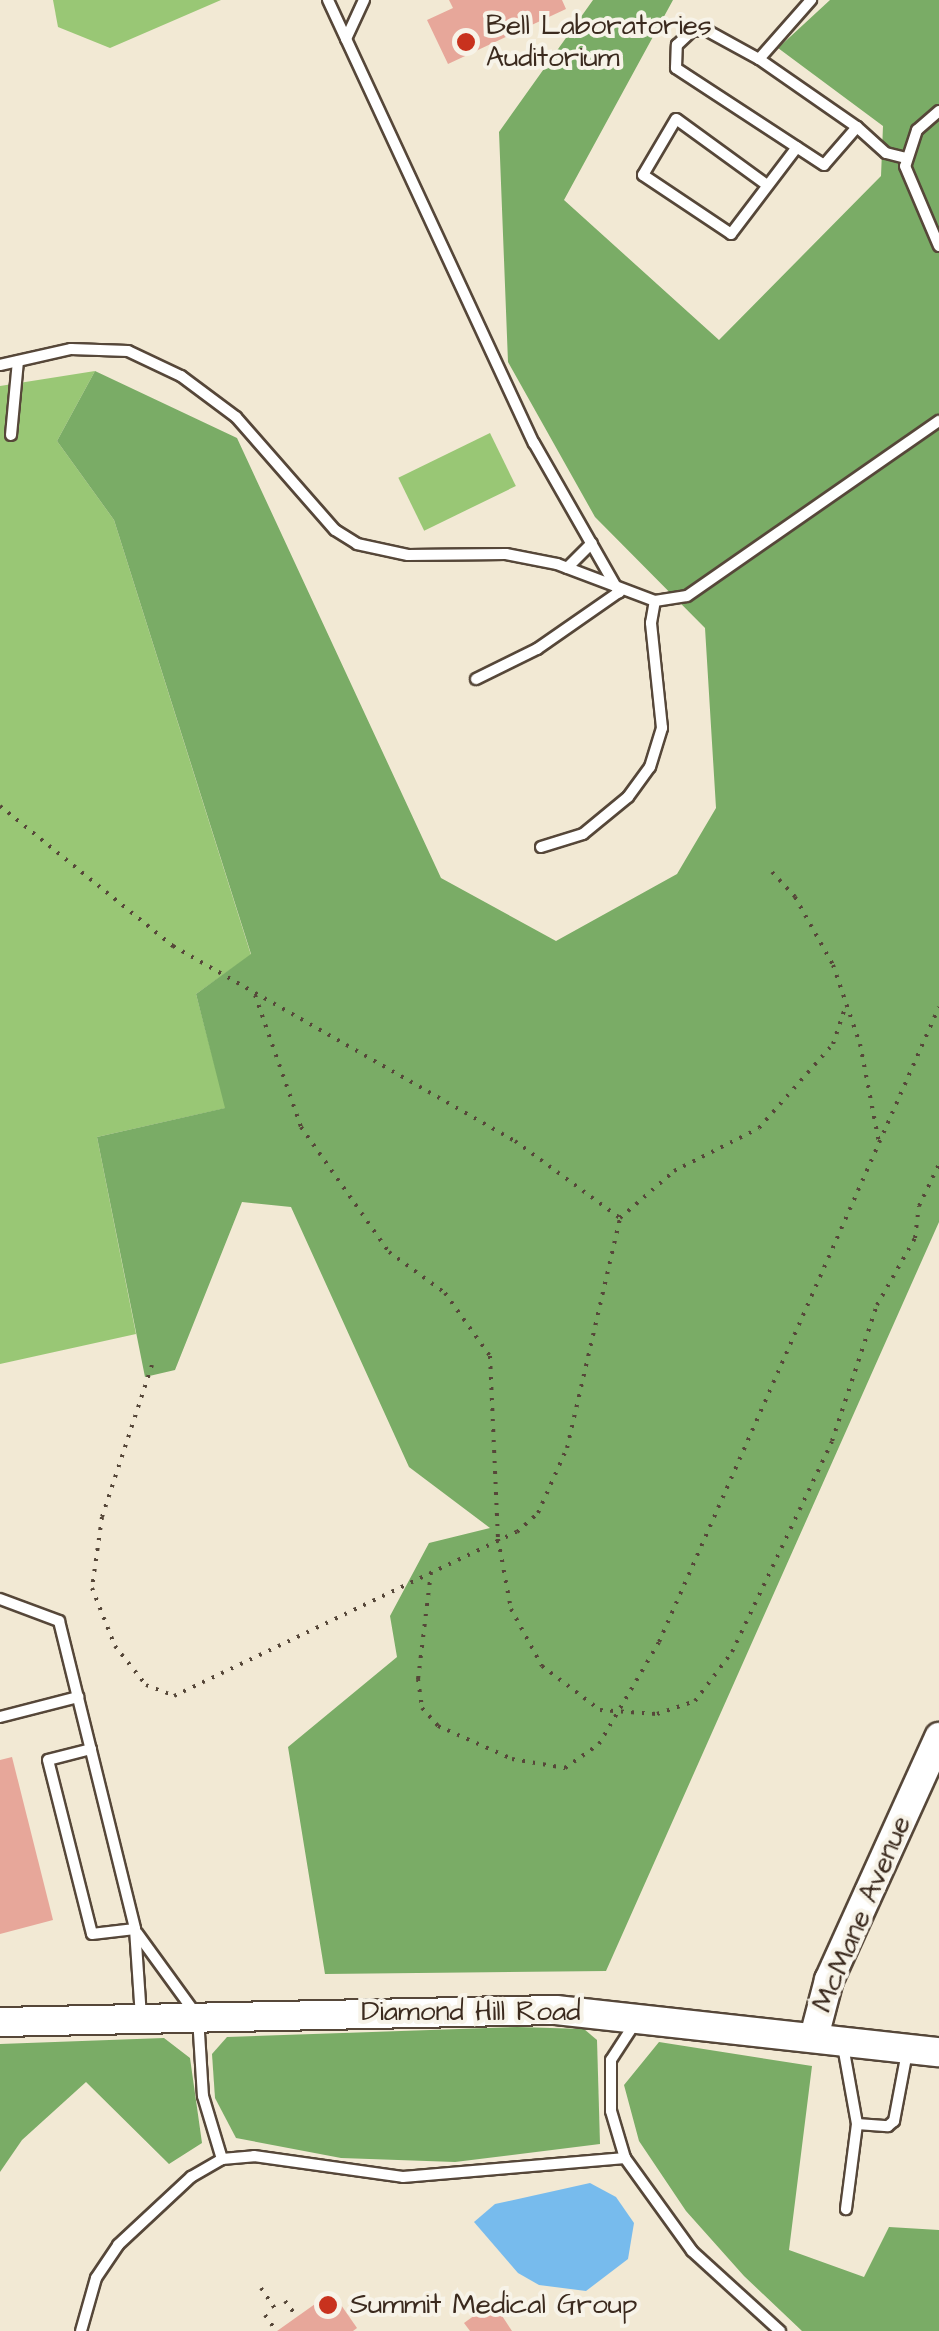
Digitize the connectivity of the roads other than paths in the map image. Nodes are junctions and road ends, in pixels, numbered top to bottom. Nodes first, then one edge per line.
1 (328, 0) edge
2 (364, 0) edge
3 (811, 0) edge
4 (346, 39) junction
5 (759, 59) junction
6 (939, 110) edge
7 (857, 126) junction
8 (797, 147) junction
9 (906, 158) junction
10 (767, 186) junction
11 (939, 246) edge
12 (18, 361) junction
13 (0, 366) edge
14 (939, 421) edge
15 (12, 435) dead end
16 (592, 543) junction
17 (567, 568) junction
18 (619, 592) junction
19 (655, 602) junction
20 (476, 679) dead end
21 (541, 847) dead end
22 (0, 1599) edge
23 (78, 1697) junction
24 (0, 1717) edge
25 (939, 1736) edge
26 (91, 1749) junction
27 (135, 1929) junction
28 (198, 2016) junction
29 (643, 2016) junction
30 (141, 2018) junction
31 (0, 2022) edge
32 (828, 2038) junction
33 (908, 2048) junction
34 (939, 2052) edge
35 (857, 2124) junction
36 (222, 2158) junction
37 (625, 2158) junction
38 (846, 2209) dead end
39 (768, 2327) edge
40 (81, 2331) edge
41 (780, 2331) edge

1 - 4 lane
2 - 4 lane
3 - 5 lane
4 - 16 lane
5 - 7 lane
5 - 8 lane
6 - 9 lane
7 - 8 lane
7 - 9 lane
8 - 10 lane
9 - 11 lane
10 - 10 lane
12 - 13 lane
12 - 15 lane
12 - 17 lane
14 - 19 lane
16 - 17 lane
16 - 18 lane
17 - 18 lane
18 - 19 lane
18 - 20 lane
19 - 21 lane
22 - 23 lane
23 - 24 lane
23 - 26 lane
25 - 32 main road, McMane Avenue
26 - 27 lane
26 - 27 lane
27 - 28 lane
27 - 30 lane
28 - 29 main road, Diamond Hill Road
28 - 30 main road, Diamond Hill Road
28 - 36 lane
29 - 32 main road, Diamond Hill Road
29 - 37 lane
30 - 31 main road, Diamond Hill Road
32 - 33 main road, Diamond Hill Road
32 - 35 lane
33 - 34 main road, Diamond Hill Road
33 - 35 lane
35 - 38 lane
36 - 37 lane
36 - 40 lane
37 - 39 lane
39 - 41 lane

